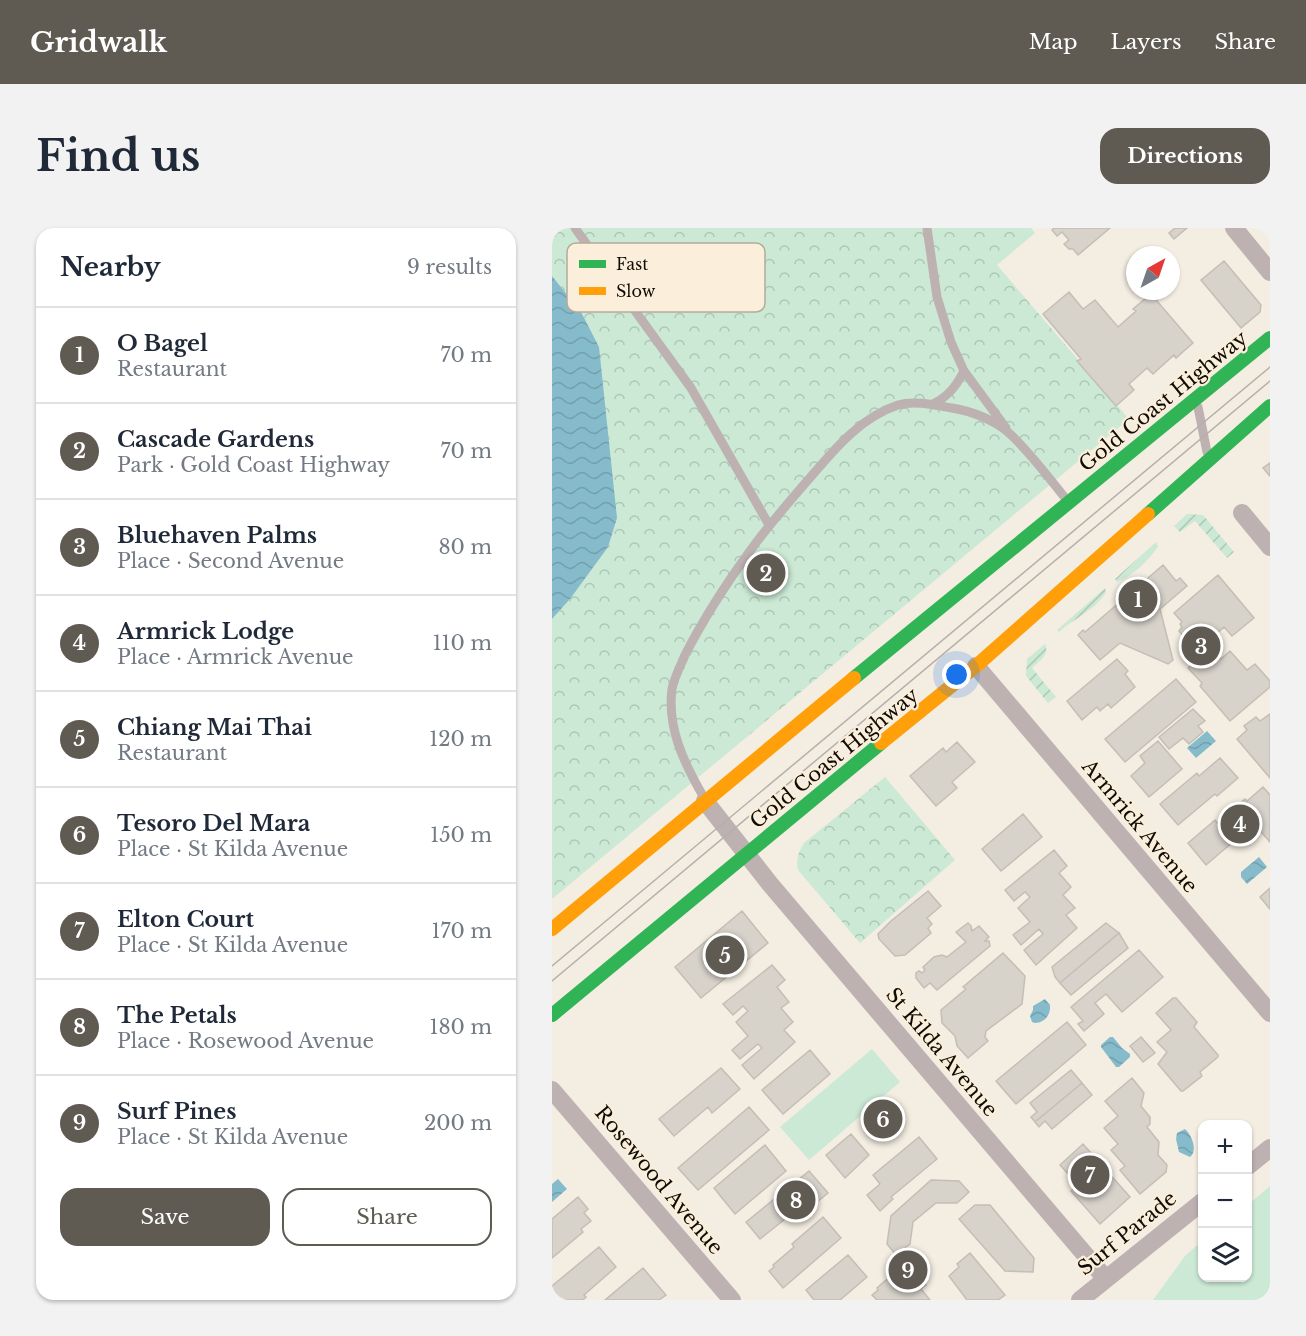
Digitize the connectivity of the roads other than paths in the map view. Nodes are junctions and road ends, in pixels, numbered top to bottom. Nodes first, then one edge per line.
1 (575, 228) edge
2 (927, 228) edge
3 (1234, 228) edge
4 (586, 243) edge
5 (1270, 272) edge
6 (636, 312) edge
7 (1270, 338) edge
8 (964, 371) junction
9 (1197, 399) junction
10 (933, 404) junction
11 (1270, 406) edge
12 (1009, 432) junction
13 (1209, 459) junction
14 (1069, 503) junction
15 (1242, 513) dead end
16 (769, 525) junction
17 (1270, 547) edge
18 (976, 666) junction
19 (705, 801) junction
20 (746, 854) junction
21 (552, 929) edge
22 (1270, 1014) edge
23 (552, 1015) edge
24 (552, 1090) edge
25 (1270, 1148) edge
26 (1252, 1163) edge
27 (1198, 1206) edge
28 (1105, 1278) junction
29 (732, 1300) edge
30 (1080, 1300) edge

1 - 4 lane
2 - 8 lane
3 - 5 street
6 - 16 lane
7 - 9 highway, Gold Coast Highway
8 - 10 lane
8 - 12 lane
9 - 13 lane
9 - 14 highway, Gold Coast Highway
10 - 12 lane
10 - 16 lane
11 - 13 highway, Gold Coast Highway
12 - 14 lane
13 - 18 highway, Gold Coast Highway
14 - 19 highway, Gold Coast Highway
15 - 17 street
16 - 19 lane
18 - 20 highway, Gold Coast Highway
18 - 22 street, Armrick Avenue
19 - 20 street, St Kilda Avenue
19 - 21 highway, Gold Coast Highway
20 - 23 highway, Gold Coast Highway
20 - 28 street, St Kilda Avenue
24 - 29 street, Rosewood Avenue
25 - 26 street
27 - 28 street, Surf Parade
28 - 30 street, Surf Parade

